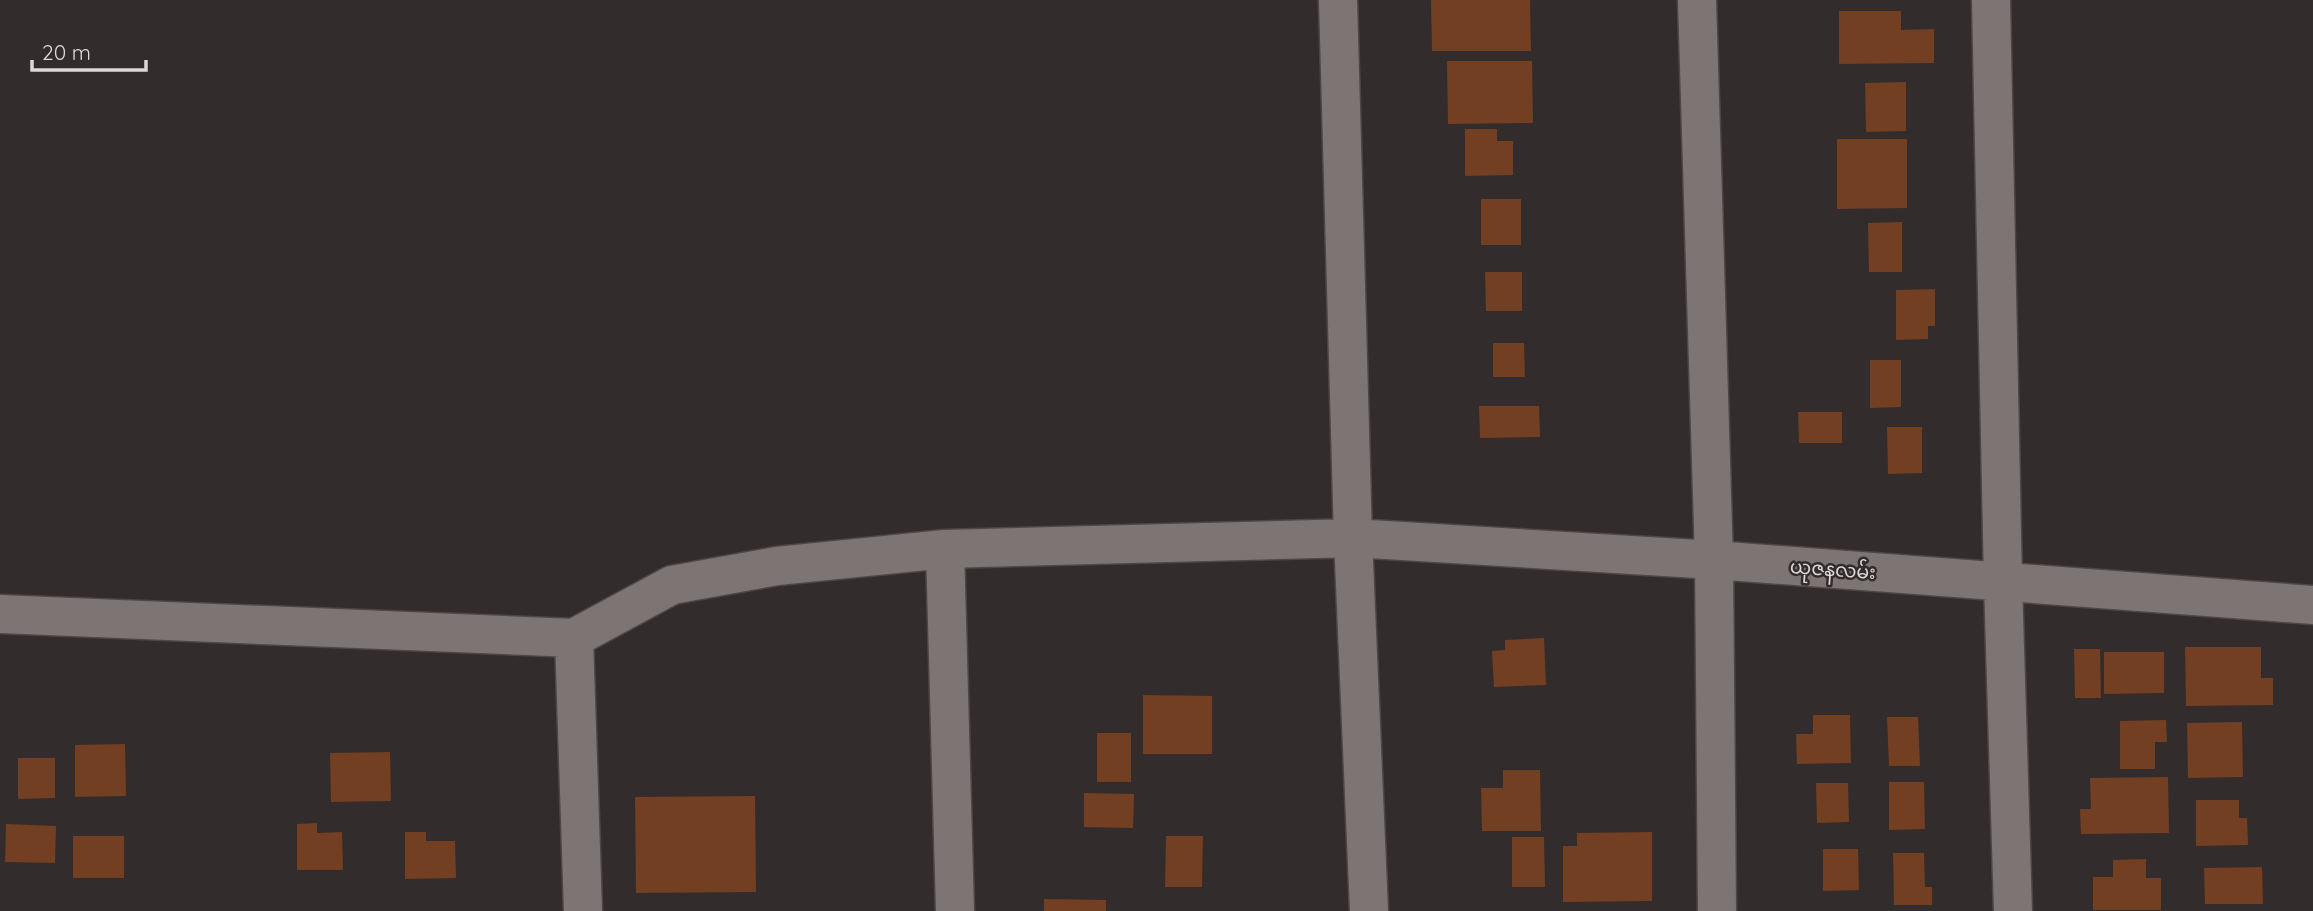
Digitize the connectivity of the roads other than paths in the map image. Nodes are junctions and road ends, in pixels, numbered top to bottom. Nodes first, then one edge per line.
1 (1338, 0) edge
2 (1697, 0) edge
3 (1991, 0) edge
4 (1353, 538) junction
5 (945, 549) junction
6 (1714, 560) junction
7 (2003, 582) junction
8 (2313, 605) edge
9 (0, 614) edge
10 (574, 638) junction
11 (583, 911) edge
12 (954, 911) edge
13 (1369, 911) edge
14 (1717, 911) edge
15 (2013, 911) edge

1 - 4 street
2 - 6 street
3 - 7 street
4 - 5 street, ယုဇနလမ်း
4 - 6 street, ယုဇနလမ်း
4 - 13 street
5 - 10 street, ယုဇနလမ်း
5 - 12 street
6 - 7 street, ယုဇနလမ်း
6 - 14 street
7 - 8 street, ယုဇနလမ်း
7 - 15 street
9 - 10 street
10 - 11 street

